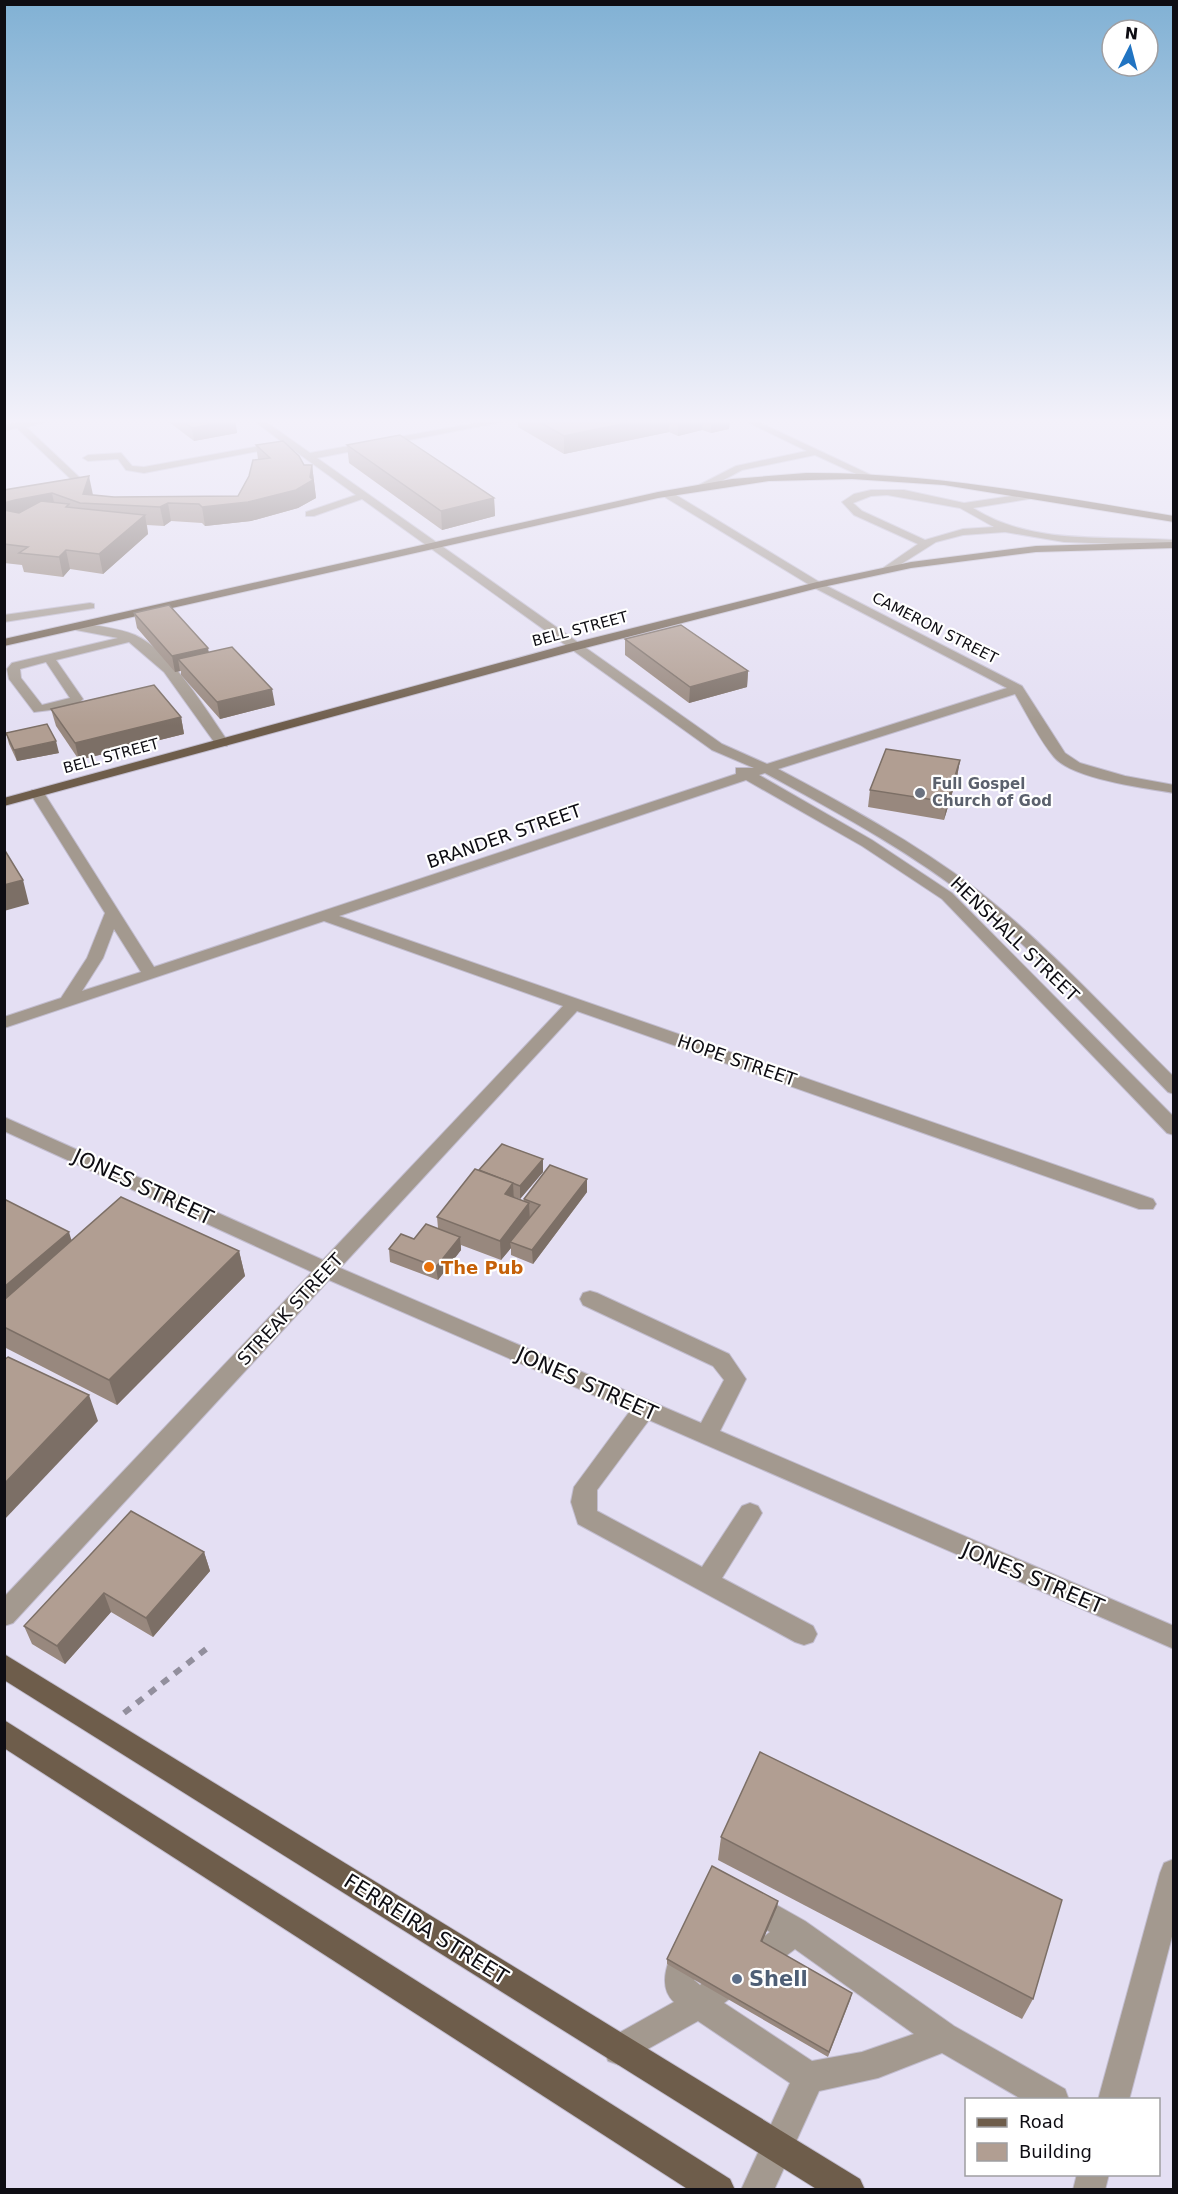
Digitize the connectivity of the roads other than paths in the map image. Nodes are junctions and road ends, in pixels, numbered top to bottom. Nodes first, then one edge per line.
1 (399, 521) edge
2 (546, 521) edge
3 (712, 521) edge
4 (877, 521) edge
5 (984, 521) edge
6 (1016, 531) junction
7 (927, 544) junction
8 (1173, 544) edge
9 (433, 547) junction
10 (887, 570) junction
11 (818, 585) junction
12 (4, 619) edge
13 (103, 623) junction
14 (80, 627) junction
15 (131, 638) junction
16 (4, 643) edge
17 (573, 647) junction
18 (48, 657) junction
19 (1018, 689) junction
20 (222, 743) junction
21 (717, 747) junction
22 (764, 769) junction
23 (746, 775) junction
24 (1173, 789) edge
25 (37, 793) junction
26 (4, 802) edge
27 (112, 914) junction
28 (327, 917) junction
29 (151, 975) junction
30 (576, 1003) junction
31 (66, 1004) junction
32 (4, 1023) edge
33 (1173, 1088) edge
34 (4, 1123) edge
35 (1173, 1130) edge
36 (1146, 1204) dead end
37 (326, 1270) junction
38 (590, 1299) dead end
39 (644, 1409) junction
40 (706, 1436) junction
41 (750, 1513) dead end
42 (708, 1581) junction
43 (4, 1615) edge
44 (804, 1634) dead end
45 (1173, 1638) edge
46 (4, 1666) edge
47 (4, 1733) edge
48 (1173, 1873) edge
49 (795, 1931) junction
50 (699, 2004) junction
51 (943, 2037) junction
52 (619, 2050) junction
53 (809, 2078) junction
54 (1050, 2098) edge
55 (1114, 2098) edge
56 (780, 2145) junction
57 (719, 2190) edge
58 (757, 2190) edge
59 (849, 2190) edge

1 - 9 street, HENSHALL STREET
2 - 9 main road
3 - 11 street, CAMERON STREET
4 - 7 street
5 - 6 street
6 - 7 street
6 - 8 street
7 - 10 street
8 - 10 main road, BELL STREET
9 - 13 main road
9 - 17 street, HENSHALL STREET
10 - 11 main road, BELL STREET
11 - 17 main road, BELL STREET
11 - 19 street, CAMERON STREET
12 - 13 street
13 - 14 main road
14 - 15 street
14 - 16 main road
15 - 18 street
15 - 20 street
17 - 20 main road, BELL STREET
17 - 21 street, HENSHALL STREET
18 - 18 street
19 - 22 street, BRANDER STREET
19 - 24 street
20 - 25 main road, BELL STREET
21 - 22 street, HENSHALL STREET
21 - 23 street, HENSHALL STREET
22 - 23 street, BRANDER STREET
22 - 33 street, HENSHALL STREET
23 - 28 street, BRANDER STREET
23 - 35 street, HENSHALL STREET
25 - 26 main road, BELL STREET
25 - 27 street
27 - 29 street
27 - 31 street
28 - 29 street, BRANDER STREET
28 - 30 street, HOPE STREET
29 - 31 street, BRANDER STREET
30 - 36 street, HOPE STREET
30 - 37 street, STREAK STREET
31 - 32 street, BRANDER STREET
34 - 37 street, JONES STREET
37 - 39 street, JONES STREET
37 - 43 street, STREAK STREET
38 - 40 street
39 - 40 street, JONES STREET
39 - 42 street
40 - 45 street, JONES STREET
41 - 42 street
42 - 44 street
46 - 52 main road, FERREIRA STREET
47 - 57 main road
48 - 55 street
49 - 50 street
49 - 50 street
49 - 51 street
50 - 52 street
50 - 53 street
51 - 53 street
51 - 54 street
52 - 56 main road, FERREIRA STREET
53 - 56 street
56 - 58 street
56 - 59 main road, FERREIRA STREET

